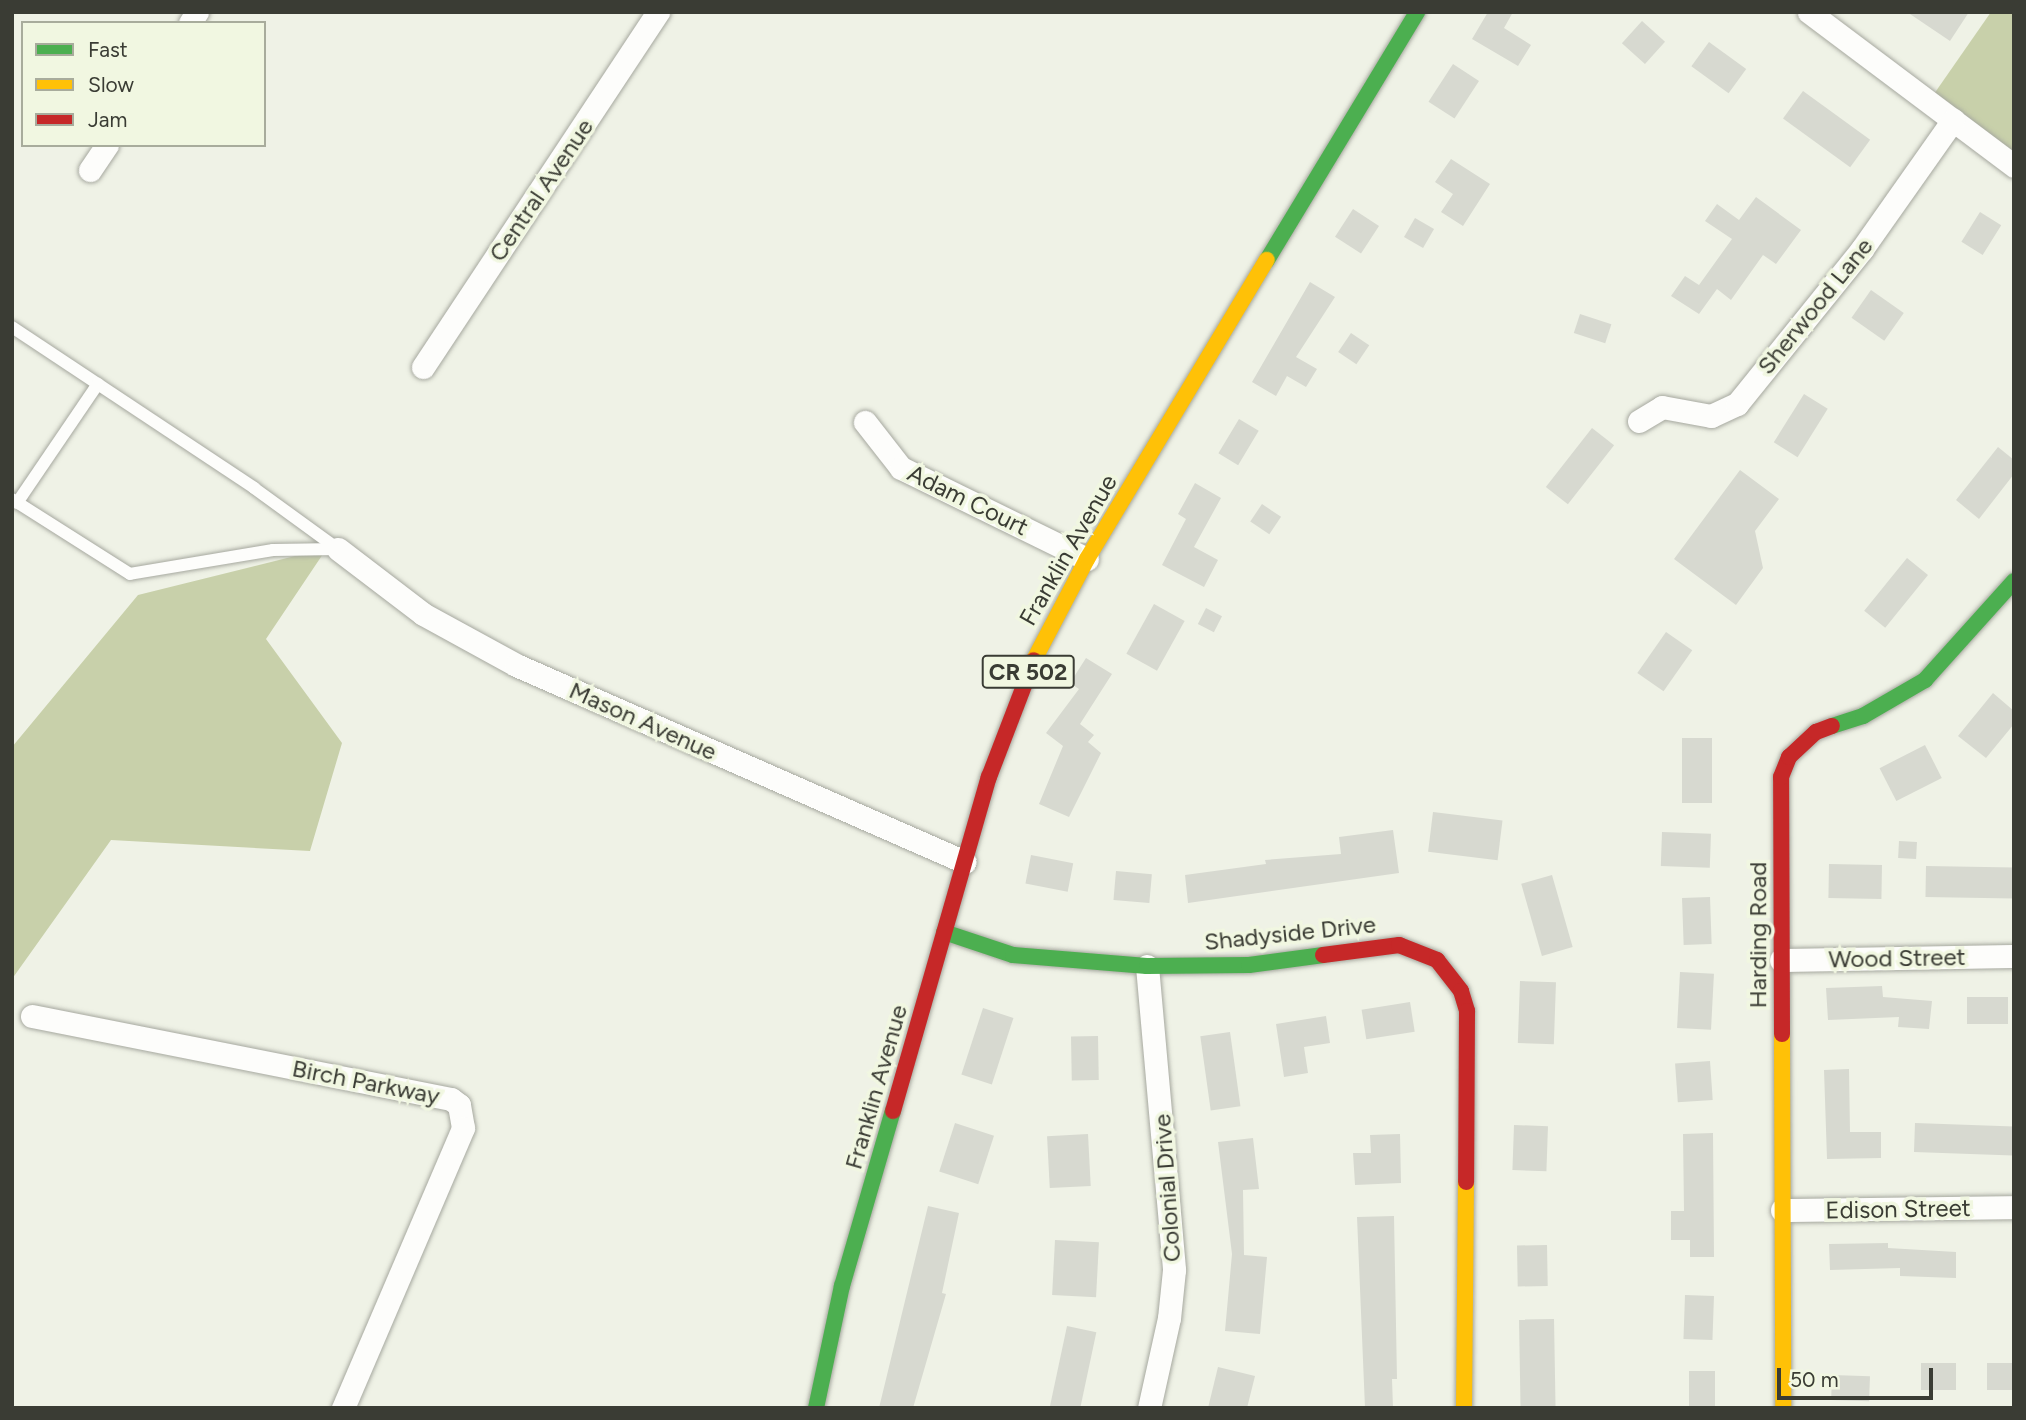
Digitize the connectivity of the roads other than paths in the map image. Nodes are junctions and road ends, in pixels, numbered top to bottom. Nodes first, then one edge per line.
1 (659, 12) edge
2 (1417, 12) edge
3 (1809, 12) edge
4 (1953, 120) junction
5 (106, 147) edge
6 (2014, 166) edge
7 (90, 170) dead end
8 (12, 327) edge
9 (423, 367) dead end
10 (98, 384) junction
11 (1639, 421) dead end
12 (865, 422) dead end
13 (15, 501) edge
14 (338, 549) junction
15 (1087, 559) junction
16 (2014, 580) edge
17 (965, 862) junction
18 (944, 932) junction
19 (2014, 956) edge
20 (1781, 960) junction
21 (1147, 966) junction
22 (32, 1016) dead end
23 (2014, 1207) edge
24 (1782, 1210) junction
25 (343, 1408) edge
26 (816, 1408) edge
27 (1149, 1408) edge
28 (1464, 1408) edge
29 (1783, 1408) edge

1 - 9 street, Central Avenue
2 - 15 street, Franklin Avenue / CR 502
3 - 4 street
4 - 6 street
4 - 11 street, Sherwood Lane
5 - 7 street
8 - 10 lane
10 - 13 lane
10 - 14 lane
12 - 15 street, Adam Court
13 - 14 lane
14 - 17 street, Mason Avenue
15 - 17 street, Franklin Avenue / CR 502
16 - 20 street, Harding Road
17 - 18 street, Franklin Avenue / CR 502
18 - 21 street, Shadyside Drive
18 - 26 street, Franklin Avenue / CR 502
19 - 20 street, Wood Street
20 - 24 street, Harding Road
21 - 27 street, Colonial Drive
21 - 28 street, Shadyside Drive
22 - 25 street, Birch Parkway
23 - 24 street, Edison Street
24 - 29 street, Harding Road

